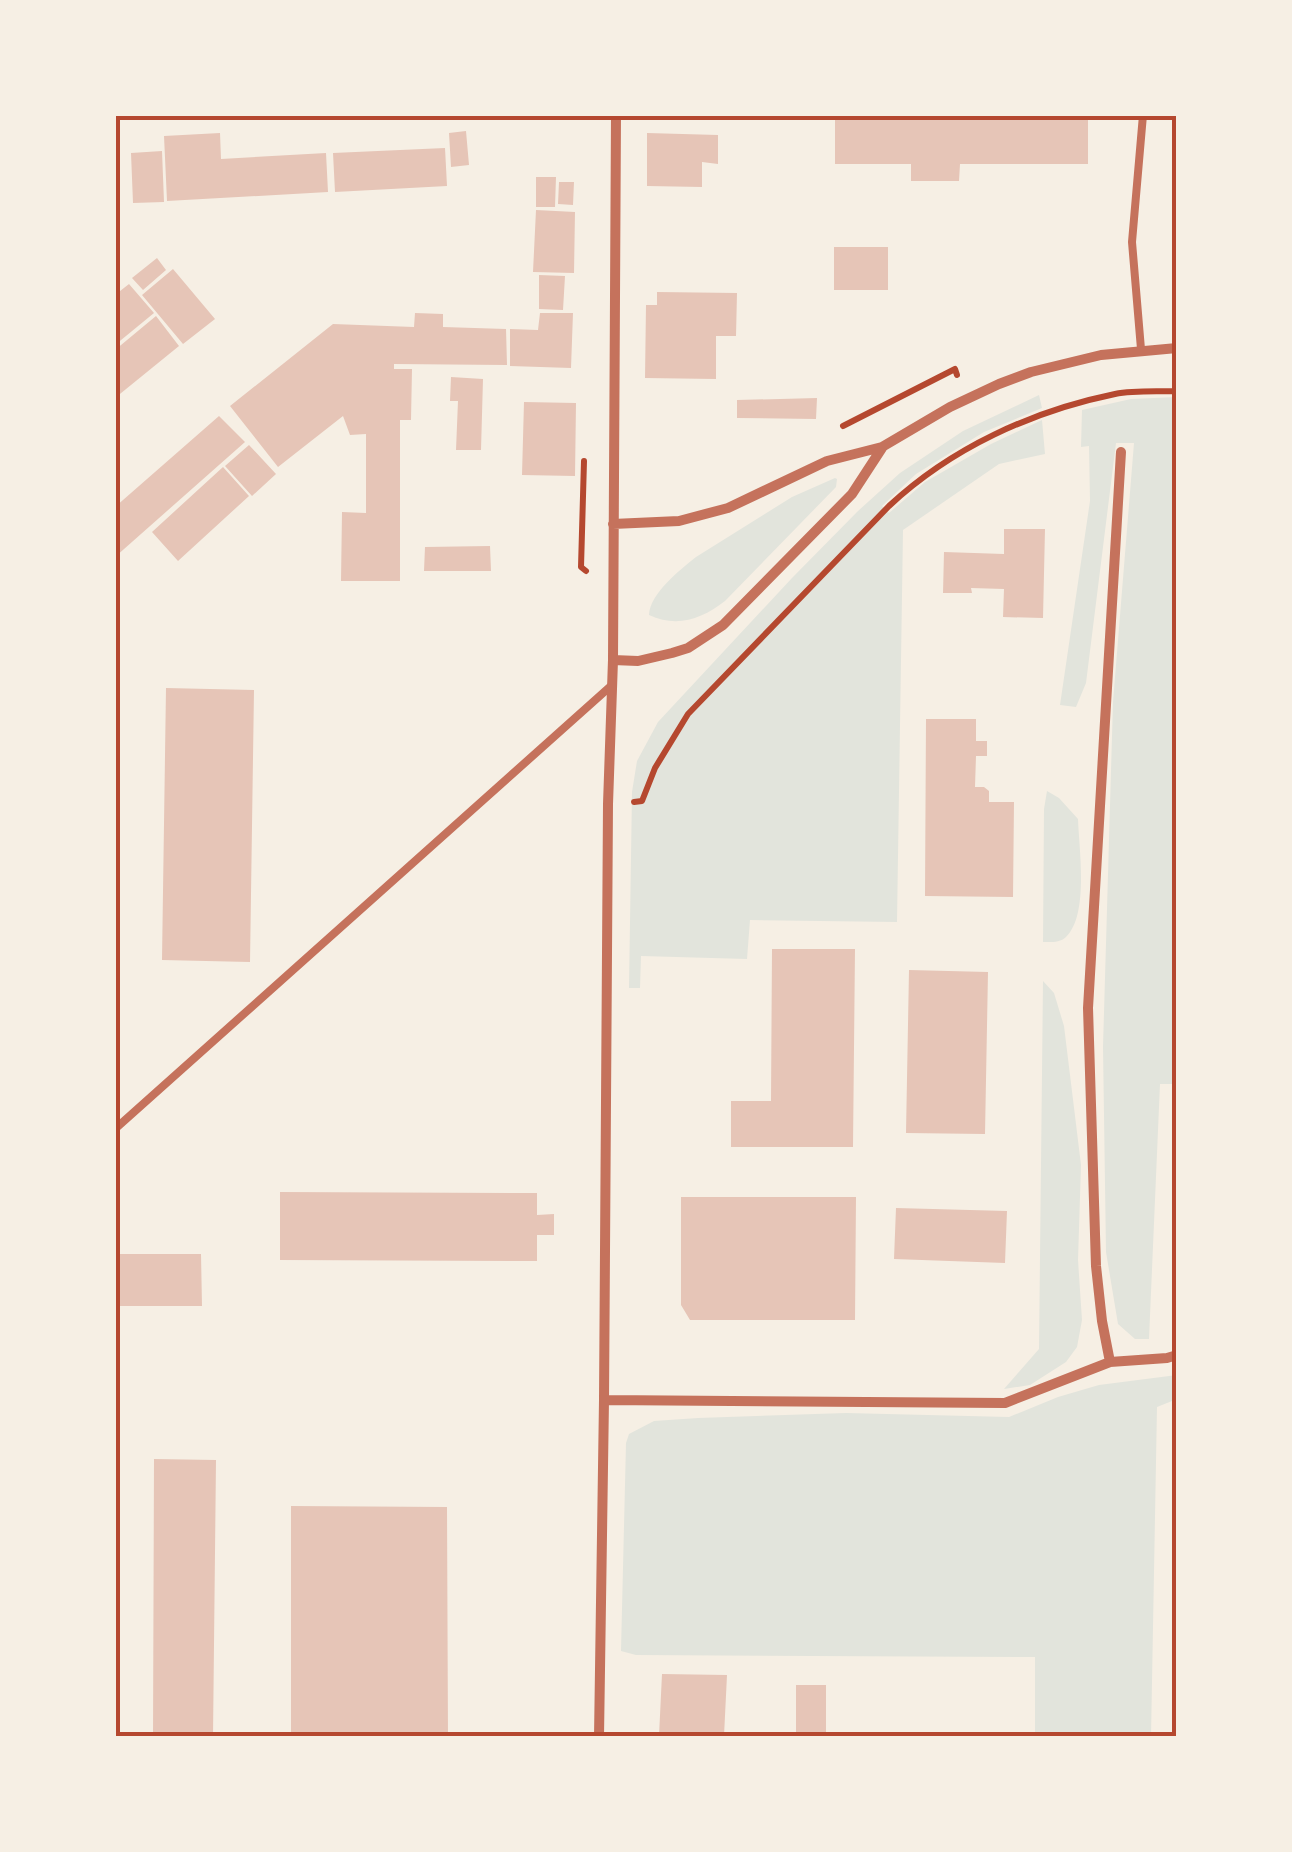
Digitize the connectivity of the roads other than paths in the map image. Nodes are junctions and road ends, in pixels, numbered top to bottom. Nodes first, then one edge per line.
1 (616, 115) edge
2 (1142, 115) edge
3 (1177, 348) edge
4 (1141, 350) junction
5 (882, 447) junction
6 (1121, 452) dead end
7 (613, 524) junction
8 (613, 660) junction
9 (612, 685) junction
10 (115, 1129) edge
11 (1177, 1355) edge
12 (1110, 1362) junction
13 (604, 1400) junction
14 (599, 1737) edge

1 - 7 street
2 - 4 lane
3 - 4 street
4 - 5 street
5 - 7 street
5 - 8 street
6 - 12 street
7 - 8 street
8 - 9 street
9 - 10 lane
9 - 13 street
11 - 12 street
12 - 13 street
13 - 14 street

